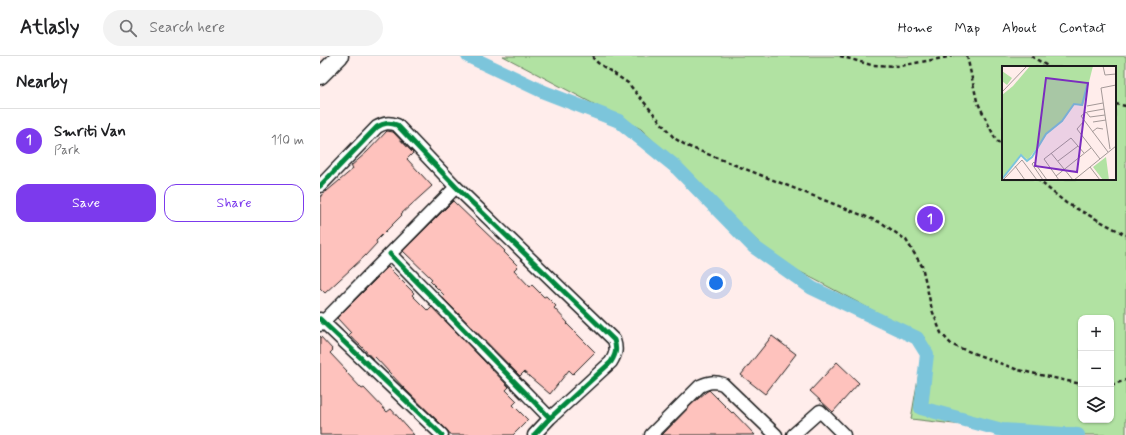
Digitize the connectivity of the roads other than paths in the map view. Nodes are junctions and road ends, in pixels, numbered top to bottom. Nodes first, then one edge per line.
1 (340, 56) edge
2 (320, 76) edge
3 (320, 186) edge
4 (456, 187) junction
5 (390, 254) junction
6 (321, 322) edge
7 (550, 418) junction
8 (442, 435) edge
9 (534, 435) edge
10 (651, 435) edge
11 (776, 435) edge
12 (793, 435) edge
13 (844, 435) edge

1 - 2 street
3 - 4 street
4 - 5 street
4 - 7 street
5 - 6 street
5 - 7 street
6 - 8 street
7 - 9 street
10 - 11 street
12 - 13 street

